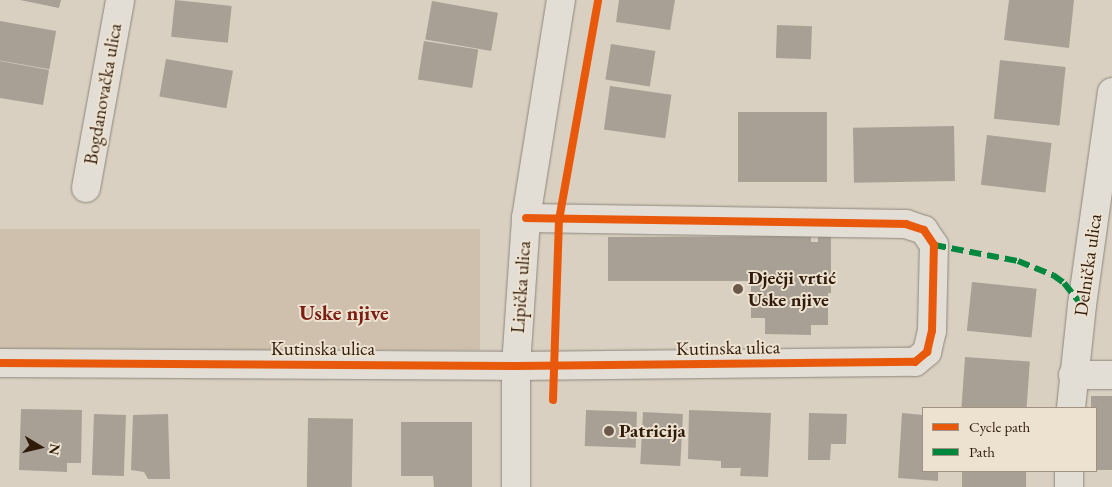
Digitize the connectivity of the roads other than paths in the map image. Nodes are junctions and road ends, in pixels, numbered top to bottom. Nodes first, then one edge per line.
1 (120, 0) edge
2 (561, 0) edge
3 (1112, 92) edge
4 (86, 188) dead end
5 (526, 218) junction
6 (0, 363) edge
7 (516, 366) junction
8 (1073, 375) junction
9 (1112, 375) edge
10 (1072, 407) edge
11 (1069, 472) edge
12 (516, 487) edge
13 (1069, 487) edge

1 - 4 street, Bogdanovačka ulica
2 - 5 street, Lipička ulica
3 - 8 street, Delnička ulica
5 - 7 street, Lipička ulica
5 - 7 street, Kutinska ulica
6 - 7 street, Kutinska ulica
7 - 12 street, Lipička ulica
8 - 9 street
8 - 10 street, Delnička ulica
11 - 13 street

